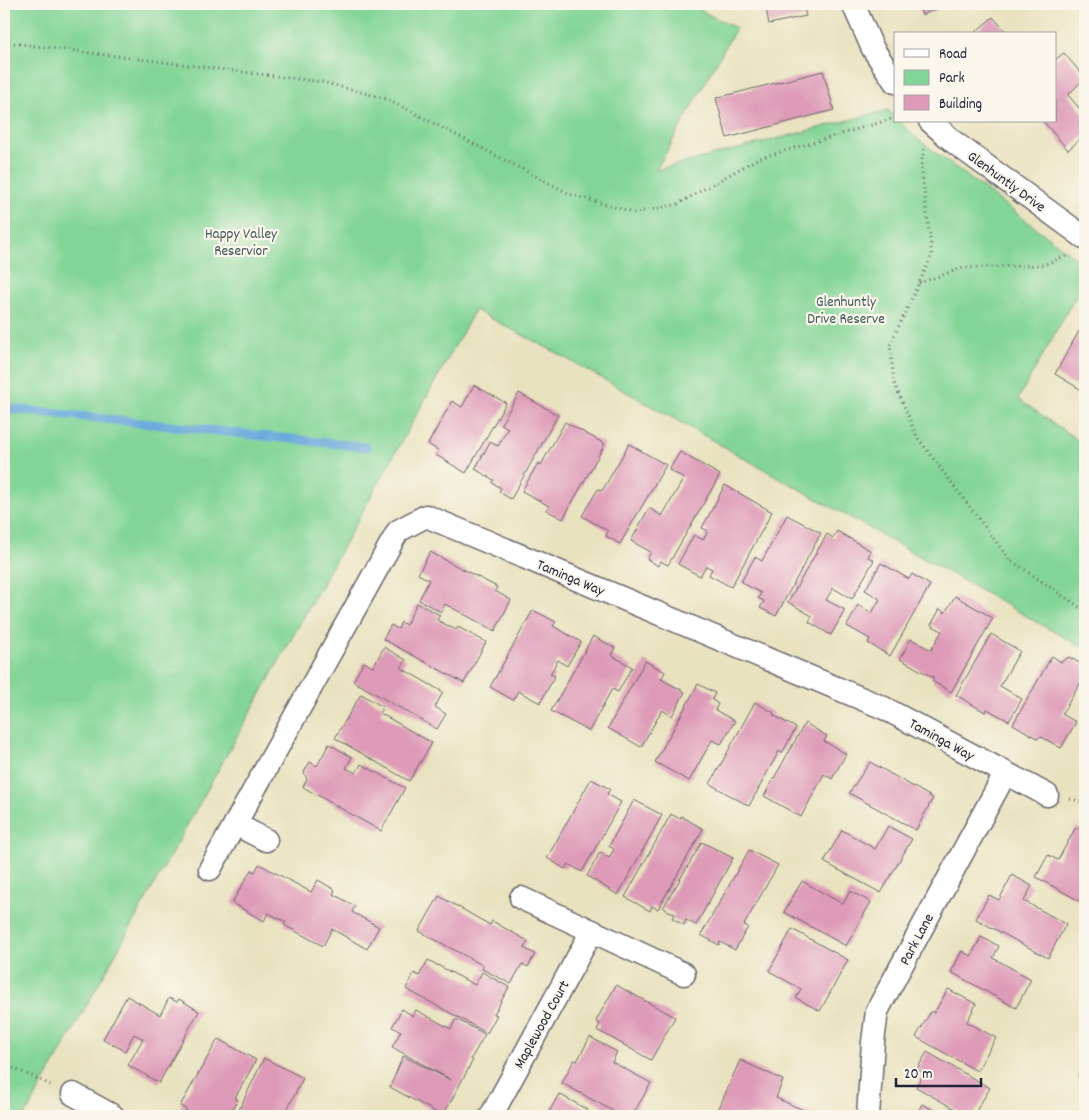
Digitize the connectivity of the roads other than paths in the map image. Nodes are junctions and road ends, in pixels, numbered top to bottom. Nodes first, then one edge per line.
1 (853, 4) edge
2 (894, 81) edge
3 (931, 122) edge
4 (1085, 238) edge
5 (1005, 774) junction
6 (1047, 795) dead end
7 (235, 824) junction
8 (266, 840) dead end
9 (210, 869) dead end
10 (521, 898) dead end
11 (592, 932) junction
12 (684, 974) dead end
13 (73, 1094) road end
14 (113, 1116) edge
15 (491, 1116) edge
16 (868, 1116) edge

1 - 2 street
3 - 4 street, Glenhuntly Drive
5 - 6 street, Taminga Way
5 - 7 street, Taminga Way
5 - 16 street, Park Lane
7 - 8 street
7 - 9 street, Taminga Way
10 - 11 street
11 - 12 street
11 - 15 street, Maplewood Court
13 - 14 street

